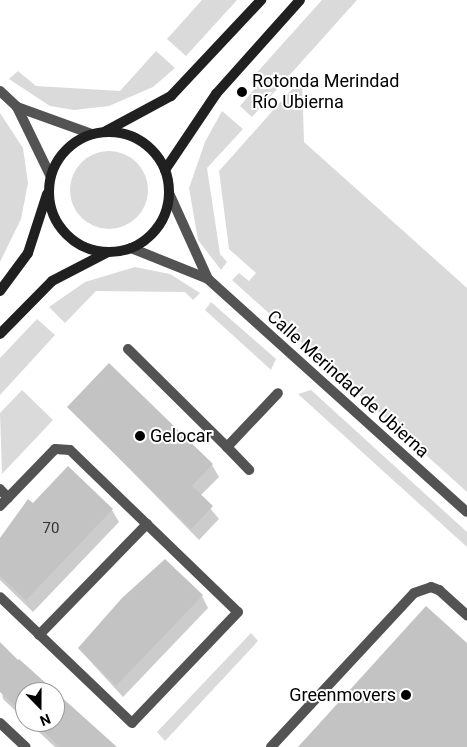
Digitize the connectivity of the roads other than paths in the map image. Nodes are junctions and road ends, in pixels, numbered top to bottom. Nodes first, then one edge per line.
1 (261, 0) edge
2 (300, 0) edge
3 (0, 91) edge
4 (17, 107) junction
5 (105, 132) junction
6 (92, 134) junction
7 (165, 170) junction
8 (50, 175) junction
9 (48, 191) junction
10 (169, 194) junction
11 (131, 248) junction
12 (109, 252) junction
13 (208, 279) junction
14 (0, 291) edge
15 (0, 334) edge
16 (128, 349) dead end
17 (278, 393) dead end
18 (227, 447) junction
19 (249, 470) dead end
20 (0, 489) edge
21 (8, 498) junction
22 (0, 506) edge
23 (467, 512) edge
24 (147, 524) junction
25 (0, 597) edge
26 (467, 616) edge
27 (38, 635) junction
28 (0, 724) edge
29 (26, 747) edge
30 (270, 747) edge

1 - 5 main road
2 - 7 main road
3 - 4 street
4 - 6 street
4 - 8 street
5 - 6 main road
5 - 7 main road
6 - 8 main road
7 - 10 main road
8 - 9 main road
9 - 12 main road
9 - 14 main road
10 - 11 main road
10 - 13 street, Calle Merindad de Ubierna
11 - 12 main road
11 - 13 street, Calle Merindad de Ubierna
12 - 15 main road
13 - 23 street, Calle Merindad de Ubierna
16 - 18 street
17 - 18 street
18 - 19 street
20 - 21 street
21 - 22 street
21 - 24 street
24 - 27 street
24 - 27 street
25 - 27 street
26 - 30 street
28 - 29 street

